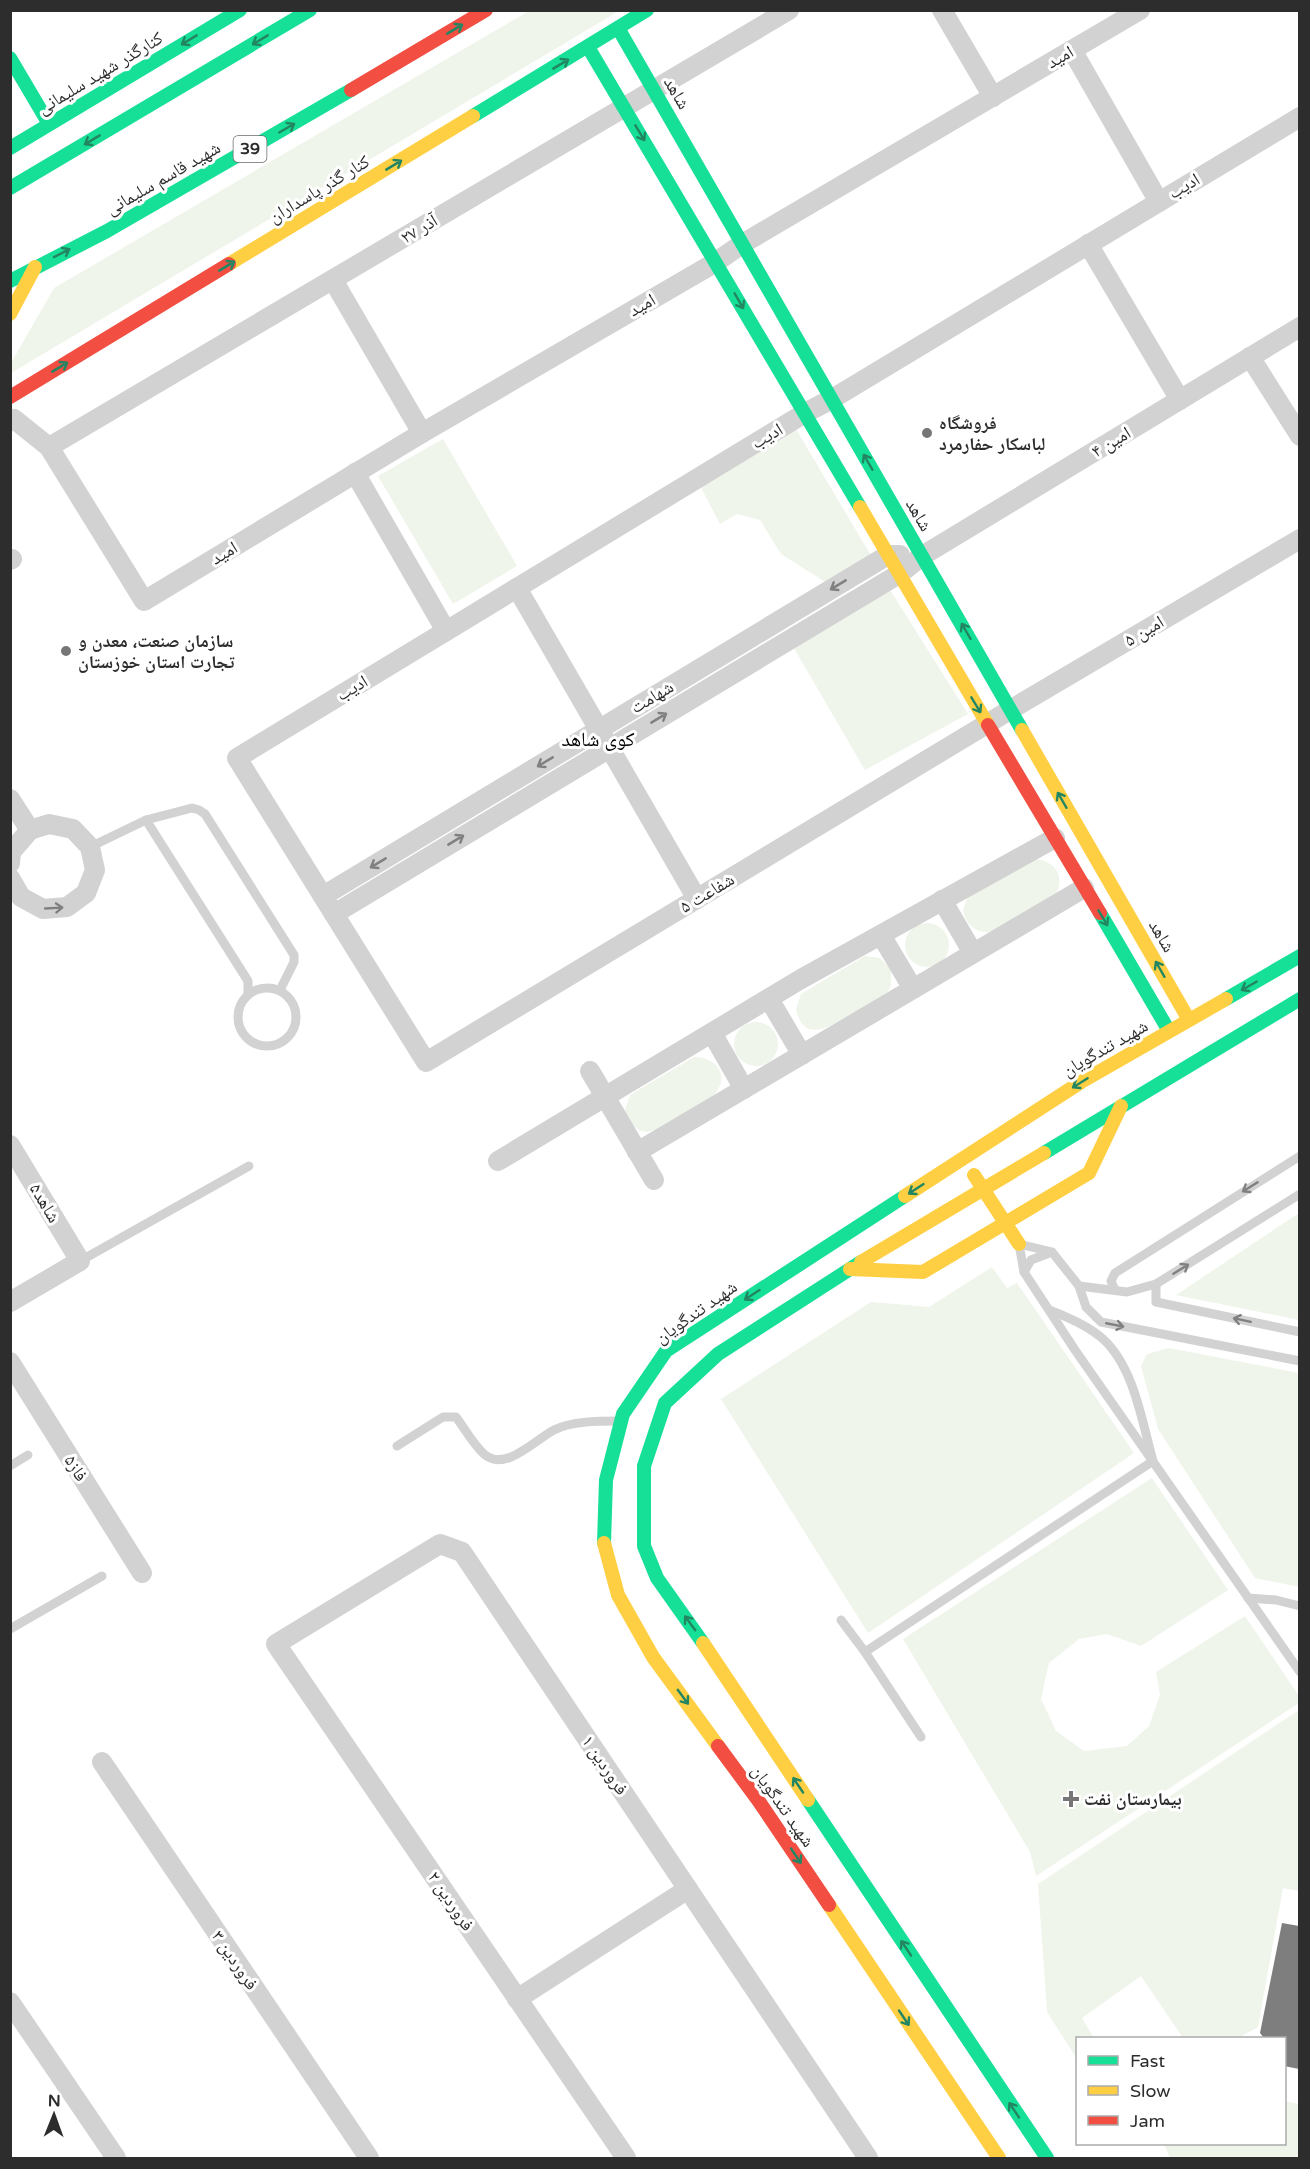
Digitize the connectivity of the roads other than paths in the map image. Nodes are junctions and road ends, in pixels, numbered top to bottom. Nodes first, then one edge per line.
1 (240, 10) edge
2 (310, 10) edge
3 (486, 10) edge
4 (647, 10) edge
5 (789, 10) edge
6 (942, 10) edge
7 (1140, 10) edge
8 (618, 28) junction
9 (588, 47) junction
10 (1072, 50) junction
11 (10, 58) edge
12 (654, 90) junction
13 (993, 97) junction
14 (624, 108) junction
15 (1299, 117) edge
16 (49, 124) junction
17 (10, 148) edge
18 (10, 188) edge
19 (1159, 202) junction
20 (742, 244) junction
21 (1088, 244) junction
22 (716, 262) junction
23 (35, 267) junction
24 (333, 280) junction
25 (10, 281) edge
26 (10, 314) edge
27 (1299, 327) edge
28 (1250, 357) junction
29 (10, 397) edge
30 (832, 399) junction
31 (1180, 399) junction
32 (805, 413) junction
33 (10, 421) edge
34 (422, 433) junction
35 (1299, 436) edge
36 (49, 447) junction
37 (355, 473) junction
38 (1299, 539) edge
39 (888, 555) junction
40 (922, 556) junction
41 (899, 574) junction
42 (517, 588) junction
43 (446, 631) junction
44 (1010, 710) junction
45 (988, 723) junction
46 (598, 729) junction
47 (610, 748) junction
48 (10, 800) edge
49 (146, 820) junction
50 (30, 830) junction
51 (1055, 838) junction
52 (90, 847) junction
53 (10, 863) edge
54 (10, 878) edge
55 (1084, 888) junction
56 (323, 896) junction
57 (696, 899) junction
58 (942, 900) junction
59 (334, 914) junction
60 (881, 935) junction
61 (973, 953) junction
62 (1299, 956) edge
63 (913, 989) junction
64 (280, 990) junction
65 (248, 995) junction
66 (769, 999) junction
67 (1299, 999) edge
68 (1190, 1020) junction
69 (1169, 1031) junction
70 (712, 1033) junction
71 (802, 1055) junction
72 (590, 1071) dead end
73 (744, 1089) junction
74 (605, 1097) junction
75 (1121, 1106) junction
76 (10, 1145) edge
77 (638, 1152) junction
78 (1299, 1156) edge
79 (963, 1158) junction
80 (498, 1161) dead end
81 (249, 1166) dead end
82 (654, 1180) dead end
83 (983, 1189) junction
84 (1299, 1194) edge
85 (1004, 1224) junction
86 (1019, 1244) junction
87 (1052, 1252) junction
88 (80, 1261) junction
89 (850, 1269) junction
90 (1024, 1272) junction
91 (1156, 1284) junction
92 (1079, 1286) junction
93 (1115, 1290) junction
94 (10, 1302) edge
95 (1048, 1309) junction
96 (1299, 1332) edge
97 (708, 1342) junction
98 (1299, 1361) edge
99 (10, 1362) edge
100 (621, 1421) junction
101 (397, 1446) dead end
102 (28, 1455) dead end
103 (1153, 1461) junction
104 (10, 1466) edge
105 (142, 1573) dead end
106 (102, 1576) dead end
107 (1248, 1598) junction
108 (1299, 1606) edge
109 (841, 1620) dead end
110 (10, 1629) edge
111 (276, 1644) joint
112 (864, 1652) junction
113 (1299, 1672) edge
114 (921, 1737) dead end
115 (102, 1762) dead end
116 (687, 1888) junction
117 (517, 1999) junction
118 (10, 2002) edge
119 (116, 2158) edge
120 (369, 2158) edge
121 (626, 2158) edge
122 (868, 2158) edge
123 (999, 2158) edge
124 (1047, 2158) edge

1 -> 16 main road, کنارگذر شهید سلیمانی
2 -> 18 main road
23 -> 3 main road, شهید قاسم سلیمانی / 39
4 - 8 main road, کنار گذر پاسداران
5 - 12 street, آذر ۲۷
6 - 13 street
7 - 10 street, امید
8 - 9 main road, کنار گذر پاسداران
8 - 12 main road, شاهد
9 - 14 main road
29 -> 9 main road, کنار گذر پاسداران
10 - 13 street, امید
10 - 19 street
11 - 16 main road
12 - 14 street, آذر ۲۷
12 - 20 main road, شاهد
13 - 20 street, امید
14 -> 22 main road
14 - 24 street, آذر ۲۷
15 - 19 street, ادیب
16 - 17 main road, کنارگذر شهید سلیمانی
19 - 21 street, ادیب
20 - 22 street, امید
20 - 30 main road, شاهد
21 - 30 street, ادیب
21 - 31 street
22 -> 32 main road
22 - 34 street, امید
23 - 25 main road, شهید قاسم سلیمانی / 39
23 - 26 main road
24 - 34 street
24 - 36 street, آذر ۲۷
27 - 28 street, امین ۴
28 - 31 street, امین ۴
28 - 35 street
30 - 32 street, ادیب
40 -> 30 main road, شاهد
31 - 40 street, امین ۴
32 - 39 main road
32 - 42 street, ادیب
33 - 36 street
34 - 37 street, امید
36 - 37 street, امید
37 - 43 street
38 - 44 street, امین ۵
39 - 40 street
39 - 41 main road
39 -> 46 street, شهامت
40 - 41 street, امین ۴
44 -> 40 main road, شاهد
41 -> 45 main road
47 -> 41 street, شهامت
42 - 43 street, ادیب
42 - 46 street
43 - 56 street, ادیب
44 - 45 street, امین ۵
68 -> 44 main road, شاهد
45 - 51 main road
45 - 57 street, شفاعت ۵
46 - 47 street
46 -> 56 street, شهامت
47 - 57 street
59 -> 47 street, شهامت
48 - 50 street
49 - 52 lane
49 - 64 lane
49 - 65 lane
50 - 52 street
50 - 53 street
51 - 55 main road
51 - 58 street
54 -> 52 street
55 - 61 street
55 -> 69 main road
56 - 59 street
57 - 59 street, شفاعت ۵
58 - 60 street
58 - 61 street
60 - 63 street
60 - 66 street
61 - 63 street
62 -> 68 main road, شهید تندگویان
63 - 71 street
64 - 65 lane
64 - 65 lane
66 - 70 street
66 - 71 street
67 - 75 main road, شهید تندگویان
68 - 69 main road, شهید تندگویان
69 -> 79 main road, شهید تندگویان
70 - 73 street
70 - 74 street
71 - 73 street
72 - 74 street
73 - 77 street
74 - 77 street
74 - 80 street
75 - 83 main road, شهید تندگویان
75 - 85 main road
76 - 88 street, شاهد۵
77 - 82 street
78 -> 93 lane
79 - 83 main road
79 -> 97 main road, شهید تندگویان
81 - 88 lane
83 - 85 main road
83 - 89 main road, شهید تندگویان
91 -> 84 lane
85 - 86 main road
85 - 89 main road
86 - 87 lane
86 - 90 lane
87 - 90 lane
87 - 92 lane
88 - 94 street
89 - 97 main road, شهید تندگویان
90 - 95 lane
91 - 93 lane
96 -> 91 lane
92 - 93 lane
92 -> 98 lane
95 - 103 lane
95 - 103 lane
97 - 100 main road, شهید تندگویان
124 -> 97 main road, شهید تندگویان
99 - 105 street, فاز۵
100 - 101 lane
100 -> 123 main road, شهید تندگویان
102 - 104 lane
103 - 107 lane
103 - 112 lane
106 - 110 lane
107 - 108 lane
107 - 113 lane
109 - 112 lane
111 - 116 street, فروردین ۱
111 - 117 street, فروردین ۲
112 - 114 lane
115 - 120 street, فروردین ۳
116 - 117 street
116 - 122 street, فروردین ۱
117 - 121 street, فروردین ۲
118 - 119 street

